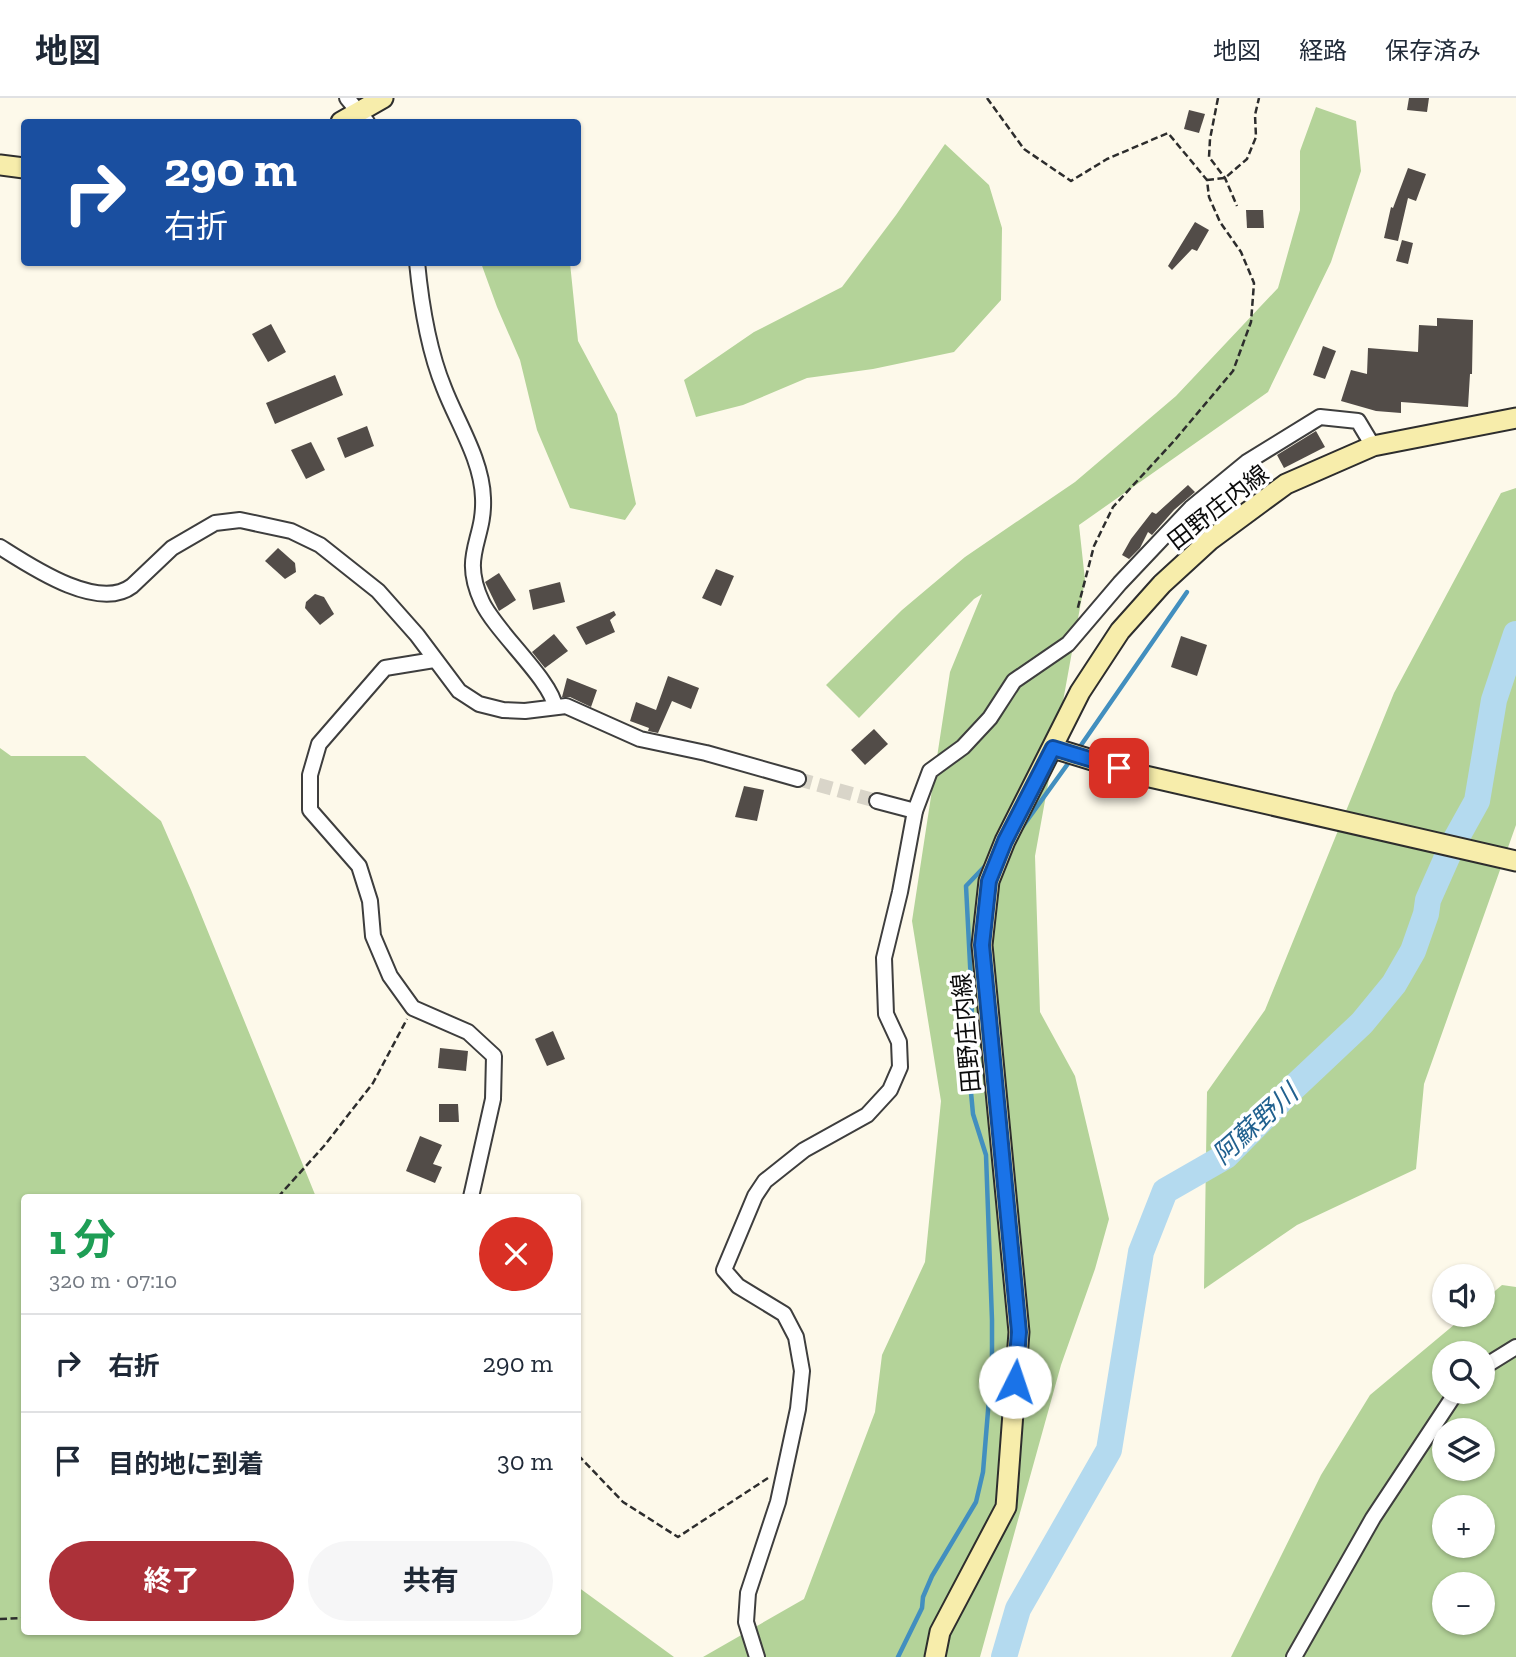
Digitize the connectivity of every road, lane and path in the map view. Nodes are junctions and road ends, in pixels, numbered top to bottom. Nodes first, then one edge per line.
1 (383, 98) edge
2 (987, 98) edge
3 (1219, 98) edge
4 (1259, 98) edge
5 (357, 111) edge
6 (0, 165) edge
7 (21, 168) edge
8 (1225, 178) junction
9 (1207, 180) junction
10 (1237, 206) dead end
11 (418, 266) edge
12 (1516, 418) edge
13 (1373, 446) junction
14 (0, 547) edge
15 (1068, 644) junction
16 (434, 660) junction
17 (555, 706) junction
18 (1053, 748) junction
19 (798, 779) tunnel mouth
20 (877, 801) tunnel mouth
21 (915, 811) junction
22 (1515, 861) edge
23 (413, 1008) junction
24 (281, 1194) edge
25 (472, 1194) edge
26 (1516, 1346) edge
27 (1495, 1360) edge
28 (1448, 1404) edge
29 (581, 1458) edge
30 (785, 1467) junction
31 (21, 1618) edge
32 (0, 1619) edge
33 (757, 1657) edge
34 (935, 1657) edge
35 (1294, 1657) edge

1 - 5 main road
2 - 9 path
3 - 8 path
4 - 8 path
6 - 7 main road
8 - 9 path
8 - 10 path
9 - 15 path
11 - 17 street
12 - 13 main road, 田野庄内線
13 - 15 street
13 - 18 main road, 田野庄内線
14 - 16 street
15 - 21 street
16 - 17 street
16 - 23 street
17 - 19 street
18 - 22 main road
18 - 34 main road, 田野庄内線
20 - 21 street
21 - 30 street
23 - 24 path
23 - 25 street
26 - 27 street
28 - 35 street
29 - 30 path
30 - 33 street
31 - 32 path

